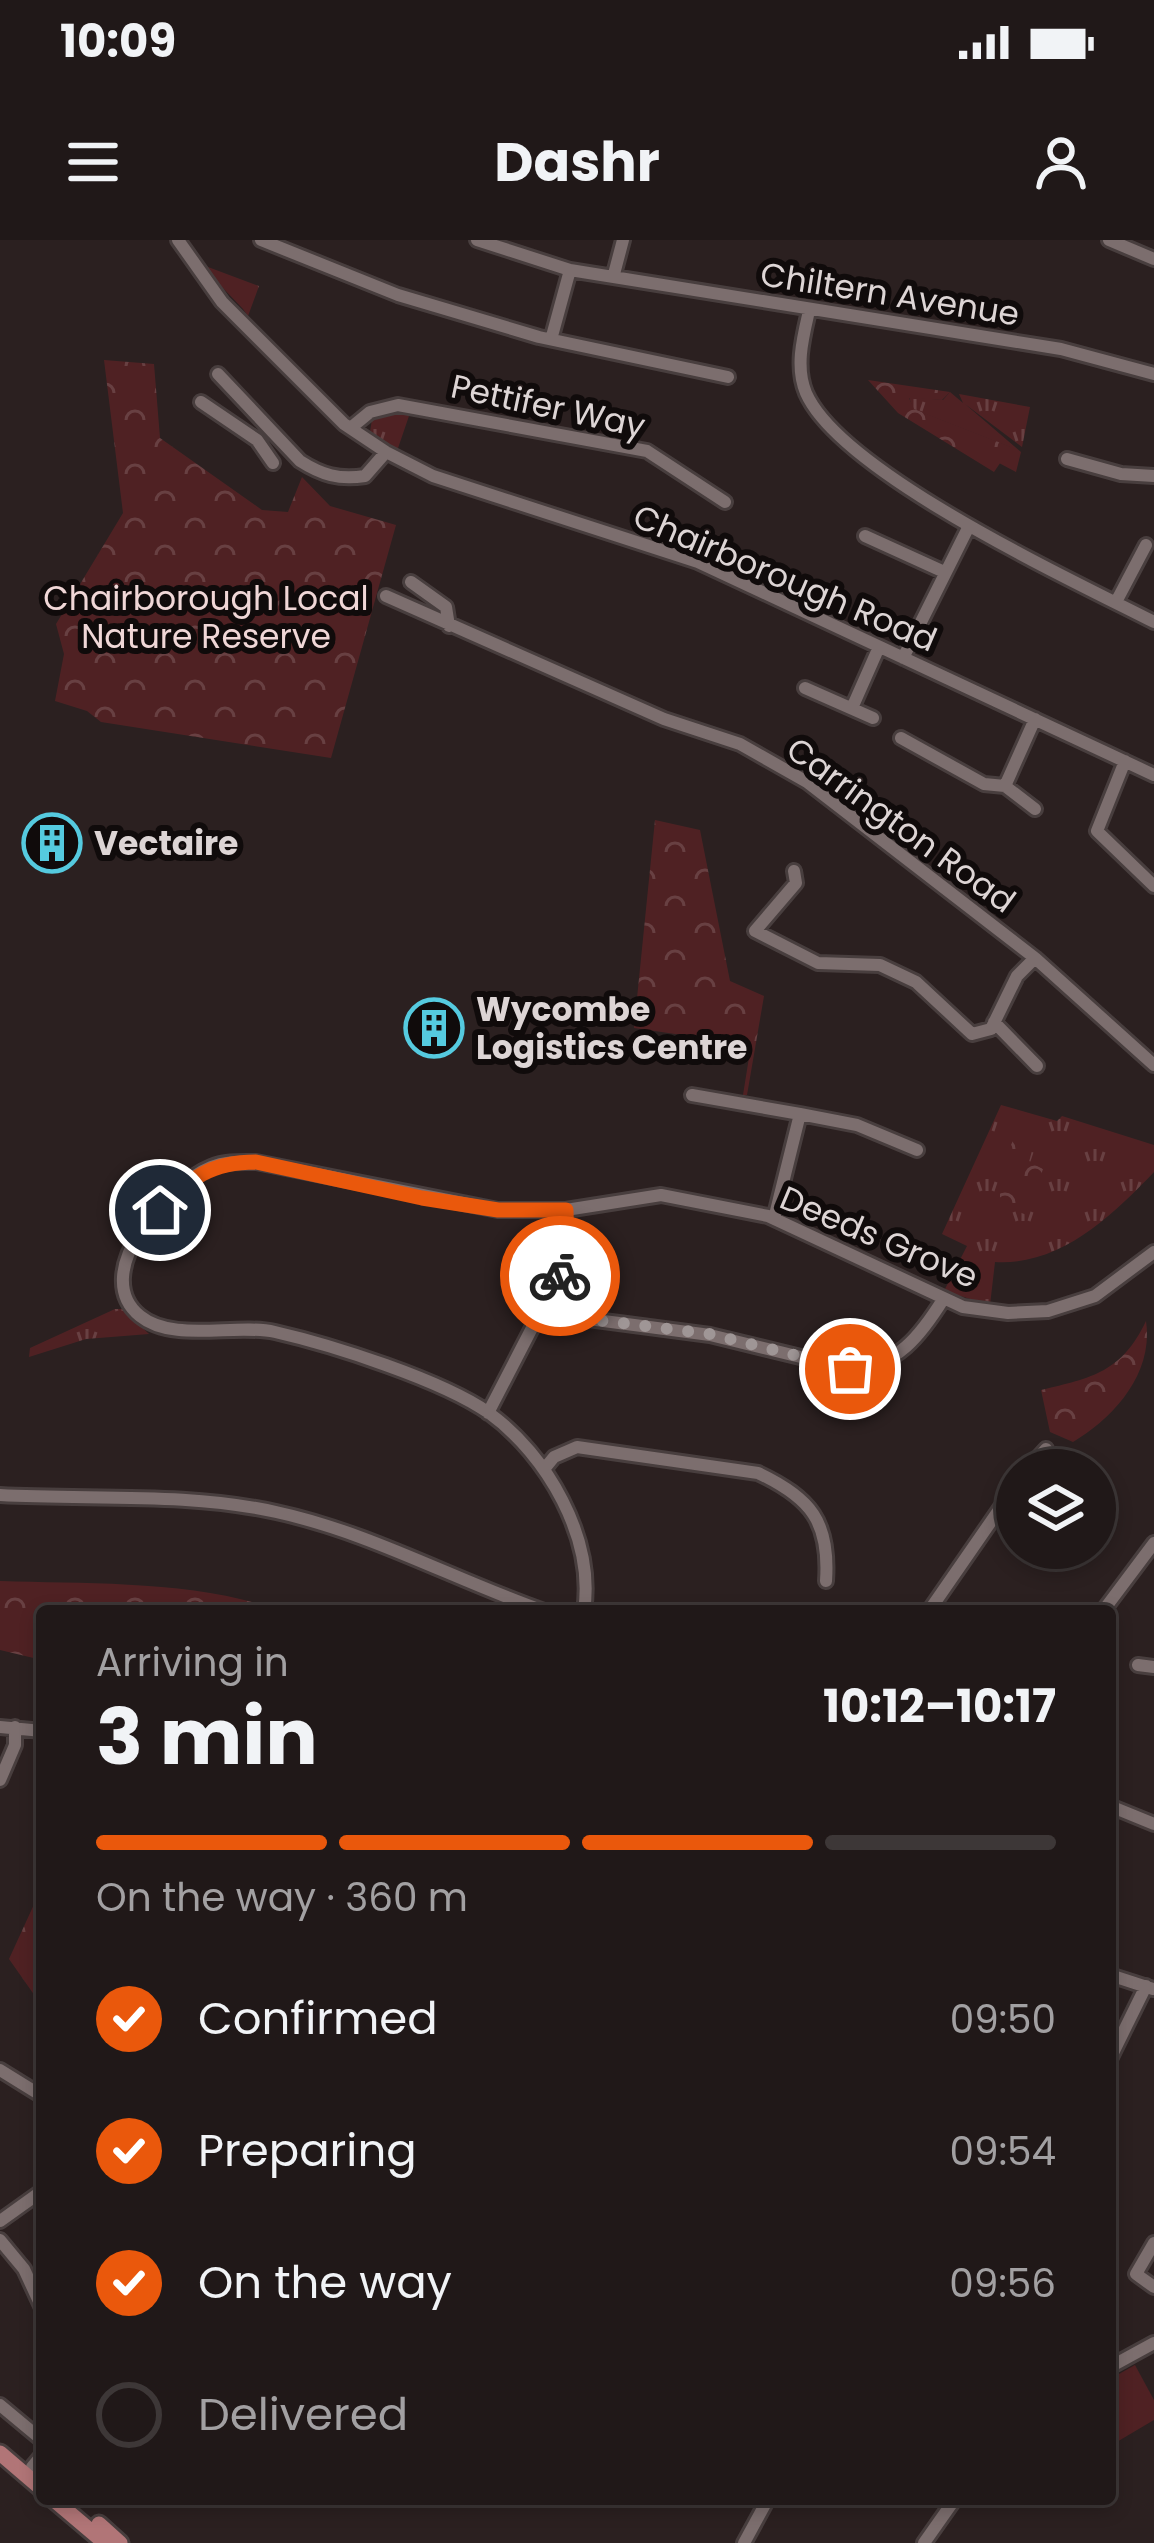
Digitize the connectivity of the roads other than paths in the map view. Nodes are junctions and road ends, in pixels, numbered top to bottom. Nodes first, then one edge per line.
1 (178, 240) edge
2 (261, 240) edge
3 (478, 240) edge
4 (623, 240) edge
5 (1109, 240) edge
6 (1154, 259) edge
7 (570, 270) junction
8 (614, 274) junction
9 (808, 311) junction
10 (552, 336) junction
11 (218, 374) dead end
12 (1152, 375) edge
13 (728, 377) dead end
14 (201, 402) dead end
15 (268, 426) junction
16 (353, 426) junction
17 (257, 440) junction
18 (386, 452) junction
19 (1067, 459) dead end
20 (273, 463) dead end
21 (1154, 476) edge
22 (725, 502) dead end
23 (968, 526) junction
24 (865, 536) dead end
25 (1146, 545) dead end
26 (943, 571) junction
27 (411, 582) dead end
28 (386, 596) dead end
29 (1116, 602) junction
30 (1154, 622) edge
31 (449, 626) junction
32 (878, 646) junction
33 (903, 658) junction
34 (805, 688) dead end
35 (852, 708) junction
36 (873, 718) dead end
37 (1036, 718) junction
38 (901, 738) dead end
39 (1125, 761) junction
40 (1154, 775) edge
41 (1005, 785) junction
42 (1035, 809) dead end
43 (794, 871) dead end
44 (1154, 886) edge
45 (1035, 958) junction
46 (994, 1022) junction
47 (1154, 1065) edge
48 (1037, 1066) dead end
49 (692, 1095) dead end
50 (800, 1114) junction
51 (917, 1150) dead end
52 (566, 1210) junction
53 (774, 1219) junction
54 (1154, 1252) edge
55 (944, 1298) junction
56 (548, 1301) junction
57 (488, 1413) junction
58 (544, 1468) junction
59 (0, 1495) edge
60 (996, 1514) edge
61 (1154, 1543) edge
62 (826, 1581) dead end
63 (529, 1605) edge
64 (585, 1605) edge
65 (933, 1605) edge
66 (1108, 1605) edge
67 (1138, 1665) dead end
68 (1154, 1667) edge
69 (8, 1727) edge
70 (0, 1780) edge
71 (1154, 1804) edge
72 (1116, 1808) edge
73 (1150, 1822) edge
74 (1116, 1977) edge
75 (1150, 1988) edge
76 (1116, 2048) edge
77 (0, 2069) edge
78 (36, 2092) edge
79 (36, 2195) edge
80 (0, 2221) edge
81 (0, 2240) edge
82 (1154, 2243) edge
83 (1154, 2287) edge
84 (36, 2295) edge
85 (1154, 2343) edge
86 (1116, 2364) edge
87 (0, 2405) edge
88 (36, 2435) edge
89 (0, 2441) edge
90 (0, 2453) edge
91 (36, 2464) edge
92 (36, 2484) edge
93 (60, 2505) edge
94 (76, 2505) edge
95 (765, 2505) edge
96 (951, 2505) edge
97 (105, 2543) edge
98 (120, 2543) edge
99 (744, 2543) edge
100 (923, 2543) edge

1 - 16 street, Chairborough Road
2 - 10 street
3 - 7 street, Chiltern Avenue
4 - 8 street
5 - 6 street
7 - 8 street, Chiltern Avenue
7 - 10 street
8 - 9 street, Chiltern Avenue
9 - 12 street, Chiltern Avenue
9 - 23 street
10 - 13 street
11 - 15 street
14 - 17 street
15 - 17 street
15 - 18 street
16 - 18 street, Chairborough Road
16 - 22 street, Pettifer Way
17 - 20 street
18 - 32 street, Chairborough Road
19 - 21 street
23 - 26 street
23 - 29 street
24 - 26 street
25 - 29 street
26 - 33 street
27 - 31 street
28 - 31 street, Carrington Road
29 - 30 street
31 - 45 street, Carrington Road
32 - 33 street, Chairborough Road
32 - 35 street
33 - 37 street, Chairborough Road
34 - 35 street
35 - 36 street
37 - 39 street, Chairborough Road
37 - 41 street
38 - 41 street
39 - 40 street, Chairborough Road
39 - 44 street
41 - 42 street
43 - 46 street
45 - 46 street
45 - 47 street, Carrington Road
46 - 48 street
49 - 50 street
50 - 51 street
50 - 53 street
52 - 53 street, Deeds Grove
52 - 56 street
52 - 57 street, Deeds Grove
53 - 55 street, Deeds Grove
54 - 55 street, Deeds Grove
55 - 56 street
56 - 57 street
57 - 58 street, Deeds Grove
58 - 62 street
58 - 64 street, Deeds Grove
59 - 63 street
60 - 65 street
61 - 66 street
67 - 68 street
69 - 70 street
71 - 73 street
72 - 73 street
74 - 75 street
75 - 76 street
77 - 78 street
79 - 80 street
81 - 84 street
82 - 83 street
85 - 86 street
87 - 88 street
89 - 91 main road
90 - 92 main road
93 - 97 main road
94 - 98 main road
95 - 99 street
96 - 100 street

